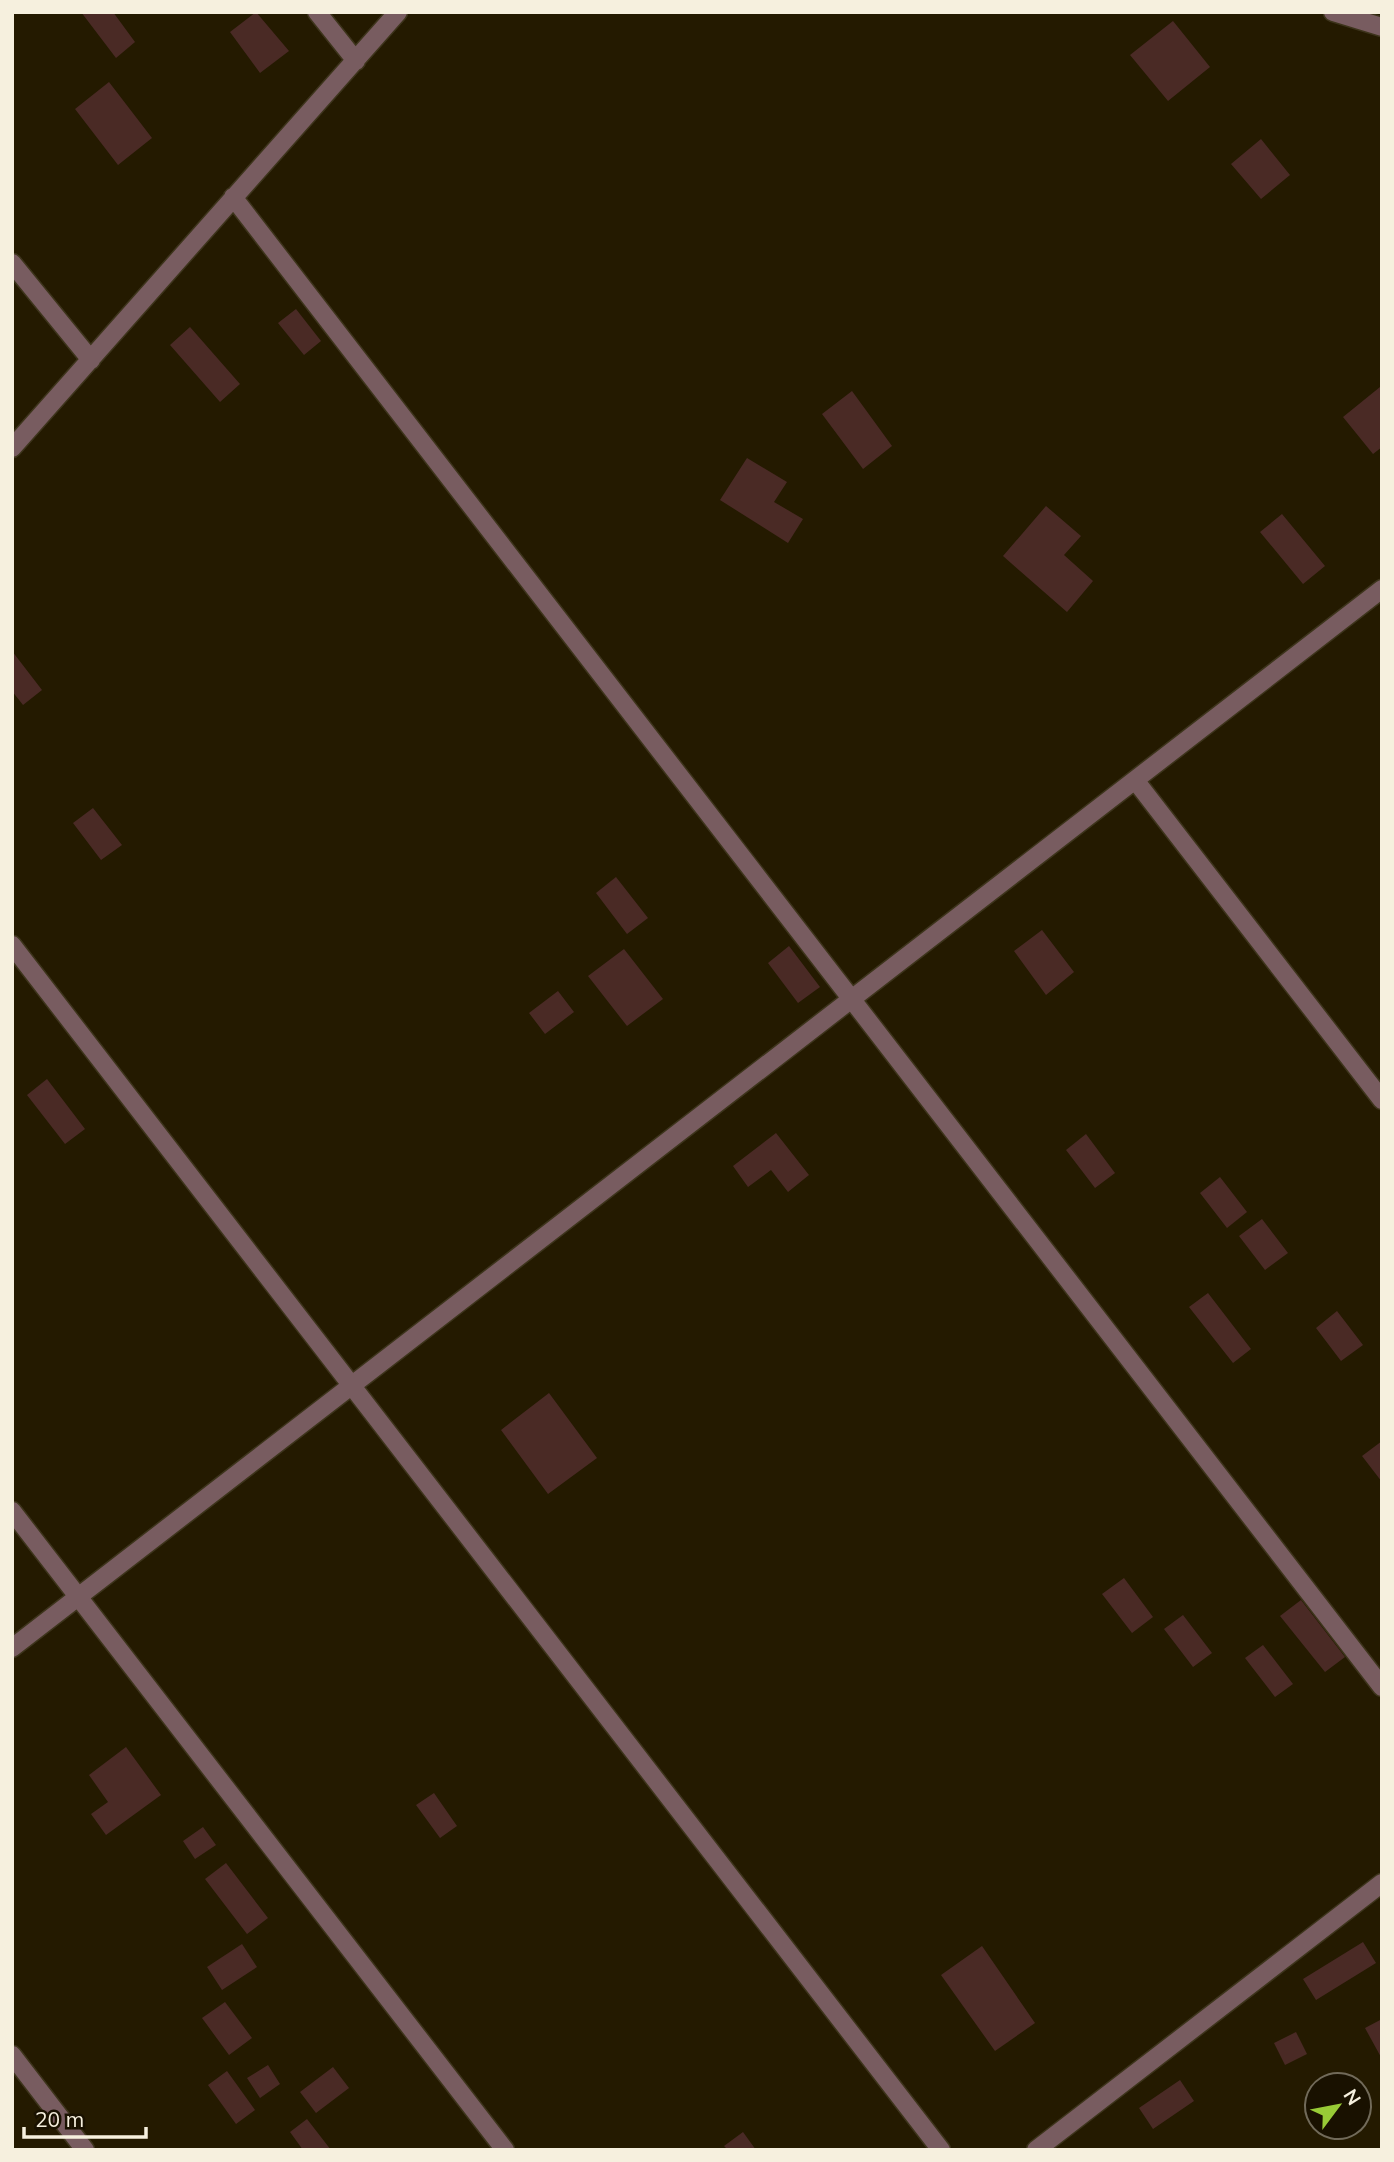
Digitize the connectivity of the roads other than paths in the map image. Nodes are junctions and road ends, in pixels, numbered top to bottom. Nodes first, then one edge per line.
1 (317, 12) edge
2 (398, 12) edge
3 (1333, 12) edge
4 (1382, 27) edge
5 (356, 61) junction
6 (233, 197) junction
7 (12, 263) edge
8 (91, 360) junction
9 (12, 448) edge
10 (1382, 589) edge
11 (1135, 780) junction
12 (12, 945) edge
13 (852, 999) junction
14 (1382, 1100) edge
15 (352, 1385) junction
16 (12, 1511) edge
17 (78, 1596) junction
18 (12, 1648) edge
19 (1382, 1687) edge
20 (1382, 1882) edge
21 (12, 2055) edge
22 (85, 2150) edge
23 (505, 2150) edge
24 (941, 2150) edge
25 (1036, 2150) edge

1 - 5 street
2 - 5 street
3 - 4 street
5 - 6 street
6 - 8 street
6 - 13 street
7 - 8 street
8 - 9 street
10 - 11 street
11 - 13 street
11 - 14 street
12 - 15 street
13 - 15 street
13 - 19 street
15 - 17 street
15 - 24 street
16 - 17 street
17 - 18 street
17 - 23 street
20 - 25 street
21 - 22 street

